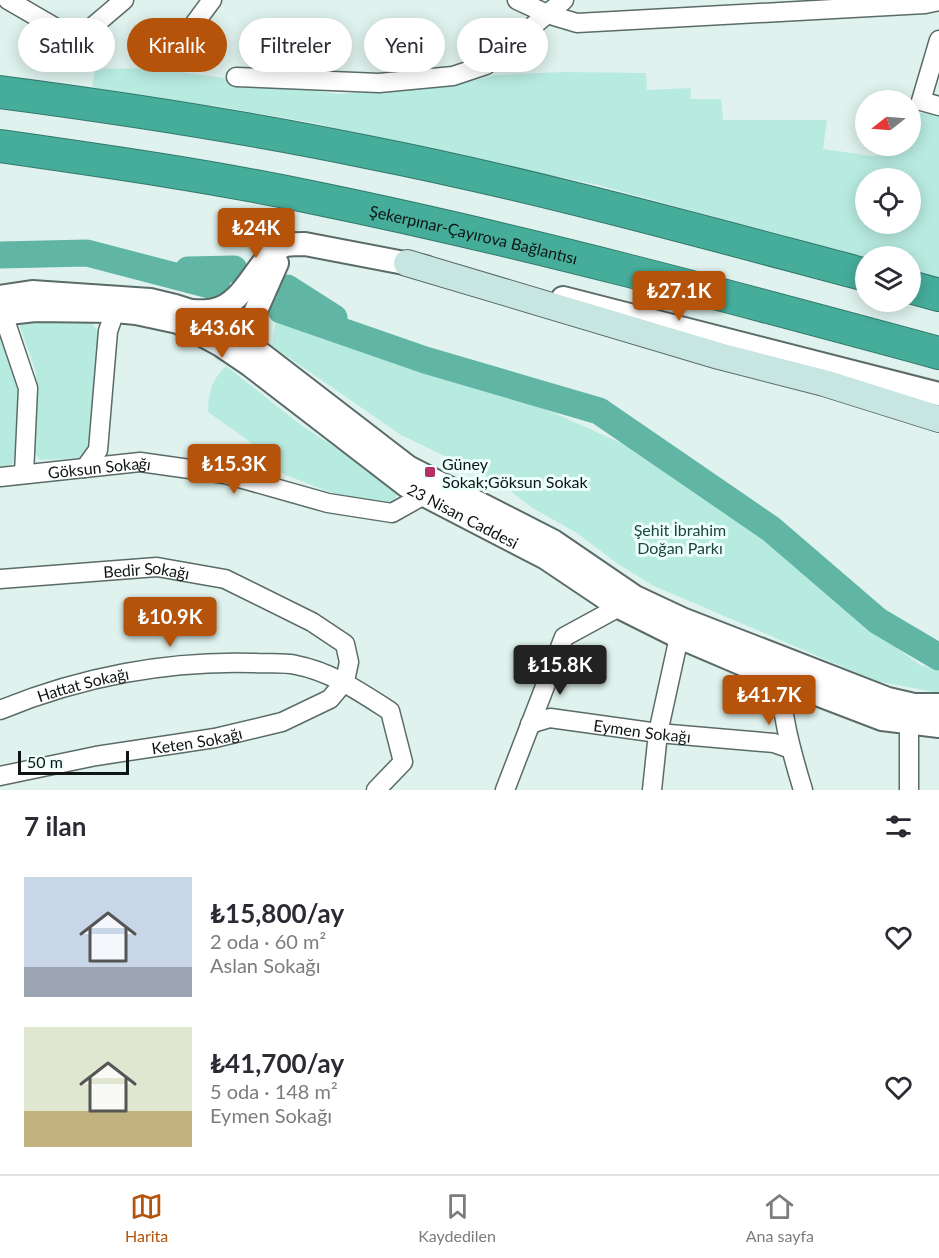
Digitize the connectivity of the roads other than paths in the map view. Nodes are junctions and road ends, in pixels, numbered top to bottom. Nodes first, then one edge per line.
1 (8, 0) edge
2 (124, 0) edge
3 (212, 0) edge
4 (517, 0) edge
5 (564, 0) edge
6 (939, 1) edge
7 (547, 14) junction
8 (199, 18) edge
9 (939, 40) edge
10 (236, 77) dead end
11 (0, 92) edge
12 (939, 106) edge
13 (0, 146) edge
14 (325, 247) junction
15 (407, 263) junction
16 (855, 272) edge
17 (921, 290) edge
18 (939, 295) edge
19 (1, 308) edge
20 (115, 311) junction
21 (190, 311) junction
22 (243, 340) junction
23 (939, 353) edge
24 (250, 365) junction
25 (939, 394) edge
26 (939, 419) edge
27 (85, 468) junction
28 (24, 474) junction
29 (0, 477) edge
30 (429, 487) junction
31 (0, 579) edge
32 (619, 606) junction
33 (679, 637) junction
34 (782, 657) junction
35 (780, 680) junction
36 (345, 681) junction
37 (939, 705) edge
38 (0, 710) edge
39 (909, 722) junction
40 (530, 724) junction
41 (939, 726) edge
42 (658, 733) junction
43 (791, 749) junction
44 (0, 776) edge
45 (376, 790) edge
46 (505, 790) edge
47 (652, 790) edge
48 (803, 790) edge
49 (909, 790) edge

1 - 2 street
3 - 8 street
4 - 7 street
5 - 7 street
6 - 7 street
7 - 10 street
9 - 12 street
11 - 16 highway
13 - 23 highway, Şekerpınar-Çayırova Bağlantısı
14 - 15 street
14 - 21 street
14 - 22 street
15 - 25 street
15 - 26 main road
17 - 18 highway
19 - 20 street, 23 Nisan Caddesi
19 - 21 street, 23 Nisan Caddesi
19 - 28 street
20 - 24 street, 23 Nisan Caddesi
20 - 27 street
21 - 22 street, 23 Nisan Caddesi
22 - 24 street
22 - 30 street, 23 Nisan Caddesi
24 - 30 street, 23 Nisan Caddesi
27 - 28 street, Göksun Sokağı
27 - 30 street, Göksun Sokağı
28 - 29 street, Göksun Sokağı
30 - 32 street, 23 Nisan Caddesi
30 - 34 street, 23 Nisan Caddesi
31 - 36 street, Bedir Sokağı
32 - 33 street, 23 Nisan Caddesi
32 - 40 street
33 - 35 street, 23 Nisan Caddesi
33 - 42 street
34 - 35 street
34 - 37 street, 23 Nisan Caddesi
35 - 39 street, 23 Nisan Caddesi
35 - 43 street
36 - 38 street, Hattat Sokağı
36 - 44 street, Keten Sokağı
36 - 45 street, Hattat Sokağı
39 - 41 street, 23 Nisan Caddesi
39 - 49 street
40 - 42 street, Eymen Sokağı
40 - 46 street
42 - 43 street, Eymen Sokağı
42 - 47 street
43 - 48 street

